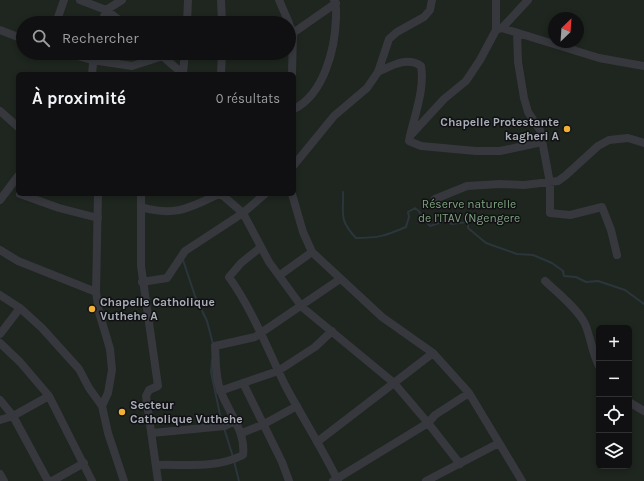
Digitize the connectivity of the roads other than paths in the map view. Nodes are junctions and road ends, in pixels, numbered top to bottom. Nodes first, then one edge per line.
1 (64, 0) edge
2 (80, 0) edge
3 (122, 0) edge
4 (188, 0) edge
5 (220, 0) edge
6 (279, 0) edge
7 (432, 0) edge
8 (496, 0) edge
9 (528, 0) edge
10 (335, 1) edge
11 (106, 10) junction
12 (58, 16) edge
13 (104, 16) edge
14 (114, 16) edge
15 (187, 16) edge
16 (221, 16) edge
17 (286, 16) edge
18 (499, 29) junction
19 (0, 30) edge
20 (296, 31) edge
21 (517, 33) junction
22 (16, 36) edge
23 (93, 60) edge
24 (106, 60) edge
25 (148, 60) edge
26 (167, 60) edge
27 (184, 60) edge
28 (222, 60) edge
29 (292, 60) edge
30 (644, 66) edge
31 (92, 72) edge
32 (181, 72) edge
33 (183, 72) edge
34 (221, 72) edge
35 (292, 72) edge
36 (378, 72) junction
37 (296, 108) edge
38 (0, 111) edge
39 (16, 125) edge
40 (410, 136) junction
41 (542, 142) junction
42 (644, 142) edge
43 (296, 163) edge
44 (16, 178) edge
45 (550, 183) junction
46 (7, 189) junction
47 (16, 193) edge
48 (25, 196) edge
49 (98, 196) edge
50 (142, 196) edge
51 (215, 196) edge
52 (222, 196) edge
53 (263, 196) edge
54 (292, 198) edge
55 (435, 199) dead end
56 (0, 200) edge
57 (141, 207) junction
58 (243, 213) junction
59 (98, 218) junction
60 (261, 247) junction
61 (0, 250) edge
62 (312, 252) junction
63 (617, 255) dead end
64 (280, 275) junction
65 (340, 280) junction
66 (545, 281) dead end
67 (142, 282) junction
68 (96, 292) junction
69 (0, 294) edge
70 (302, 306) junction
71 (20, 308) junction
72 (332, 331) junction
73 (262, 332) junction
74 (0, 334) edge
75 (0, 343) edge
76 (433, 353) junction
77 (596, 361) edge
78 (278, 371) junction
79 (243, 383) junction
80 (394, 383) junction
81 (220, 391) junction
82 (469, 393) junction
83 (49, 396) junction
84 (0, 400) edge
85 (632, 404) edge
86 (102, 406) junction
87 (296, 406) junction
88 (644, 411) edge
89 (13, 416) junction
90 (0, 420) edge
91 (235, 421) junction
92 (428, 423) junction
93 (264, 424) junction
94 (152, 433) junction
95 (242, 433) junction
96 (317, 442) junction
97 (499, 443) junction
98 (84, 463) junction
99 (460, 464) junction
100 (156, 465) junction
101 (0, 474) edge
102 (336, 480) edge
103 (4, 481) edge
104 (48, 481) edge
105 (52, 481) edge
106 (92, 481) edge
107 (124, 481) edge
108 (158, 481) edge
109 (289, 481) edge
110 (426, 481) edge
111 (522, 481) edge

1 - 12 street
2 - 11 street
3 - 11 street
4 - 15 street
5 - 16 street
6 - 17 street
7 - 36 street
8 - 18 street
9 - 18 street
10 - 20 street
10 - 37 street
11 - 13 street
11 - 14 street
18 - 21 street
18 - 40 street
19 - 22 street
21 - 30 street
21 - 41 street
23 - 31 street
24 - 25 street
26 - 32 street
27 - 33 street
28 - 34 street
29 - 35 street
36 - 40 street
36 - 43 street
38 - 39 street
40 - 41 street
41 - 45 street
42 - 45 street
44 - 46 street
45 - 55 street
45 - 63 street
46 - 47 street
46 - 56 street
48 - 59 street
49 - 59 street
50 - 57 street
51 - 57 street
52 - 58 street
53 - 58 street
54 - 62 street
57 - 67 street
58 - 60 street
58 - 67 street
59 - 68 street
60 - 64 street
60 - 73 street
61 - 68 street
62 - 64 street
62 - 65 street
64 - 70 street
65 - 70 street
65 - 76 street
66 - 77 street
67 - 94 street
68 - 86 street
69 - 71 street
70 - 72 street
70 - 73 street
71 - 74 street
71 - 86 street
72 - 78 street
72 - 80 street
73 - 78 street
73 - 81 street
75 - 83 street
76 - 80 street
76 - 82 street
78 - 79 street
78 - 87 street
79 - 81 street
79 - 93 street
80 - 92 street
80 - 96 street
81 - 91 street
82 - 92 street
82 - 97 street
83 - 89 street
83 - 98 street
84 - 89 street
85 - 88 street
86 - 107 street
87 - 93 street
87 - 96 street
89 - 90 street
89 - 104 street
91 - 94 street
91 - 95 street
92 - 99 street
92 - 102 street
93 - 95 street
93 - 109 street
94 - 100 street
95 - 100 street
96 - 102 street
97 - 99 street
97 - 111 street
98 - 105 street
98 - 106 street
99 - 110 street
100 - 108 street
101 - 103 street

